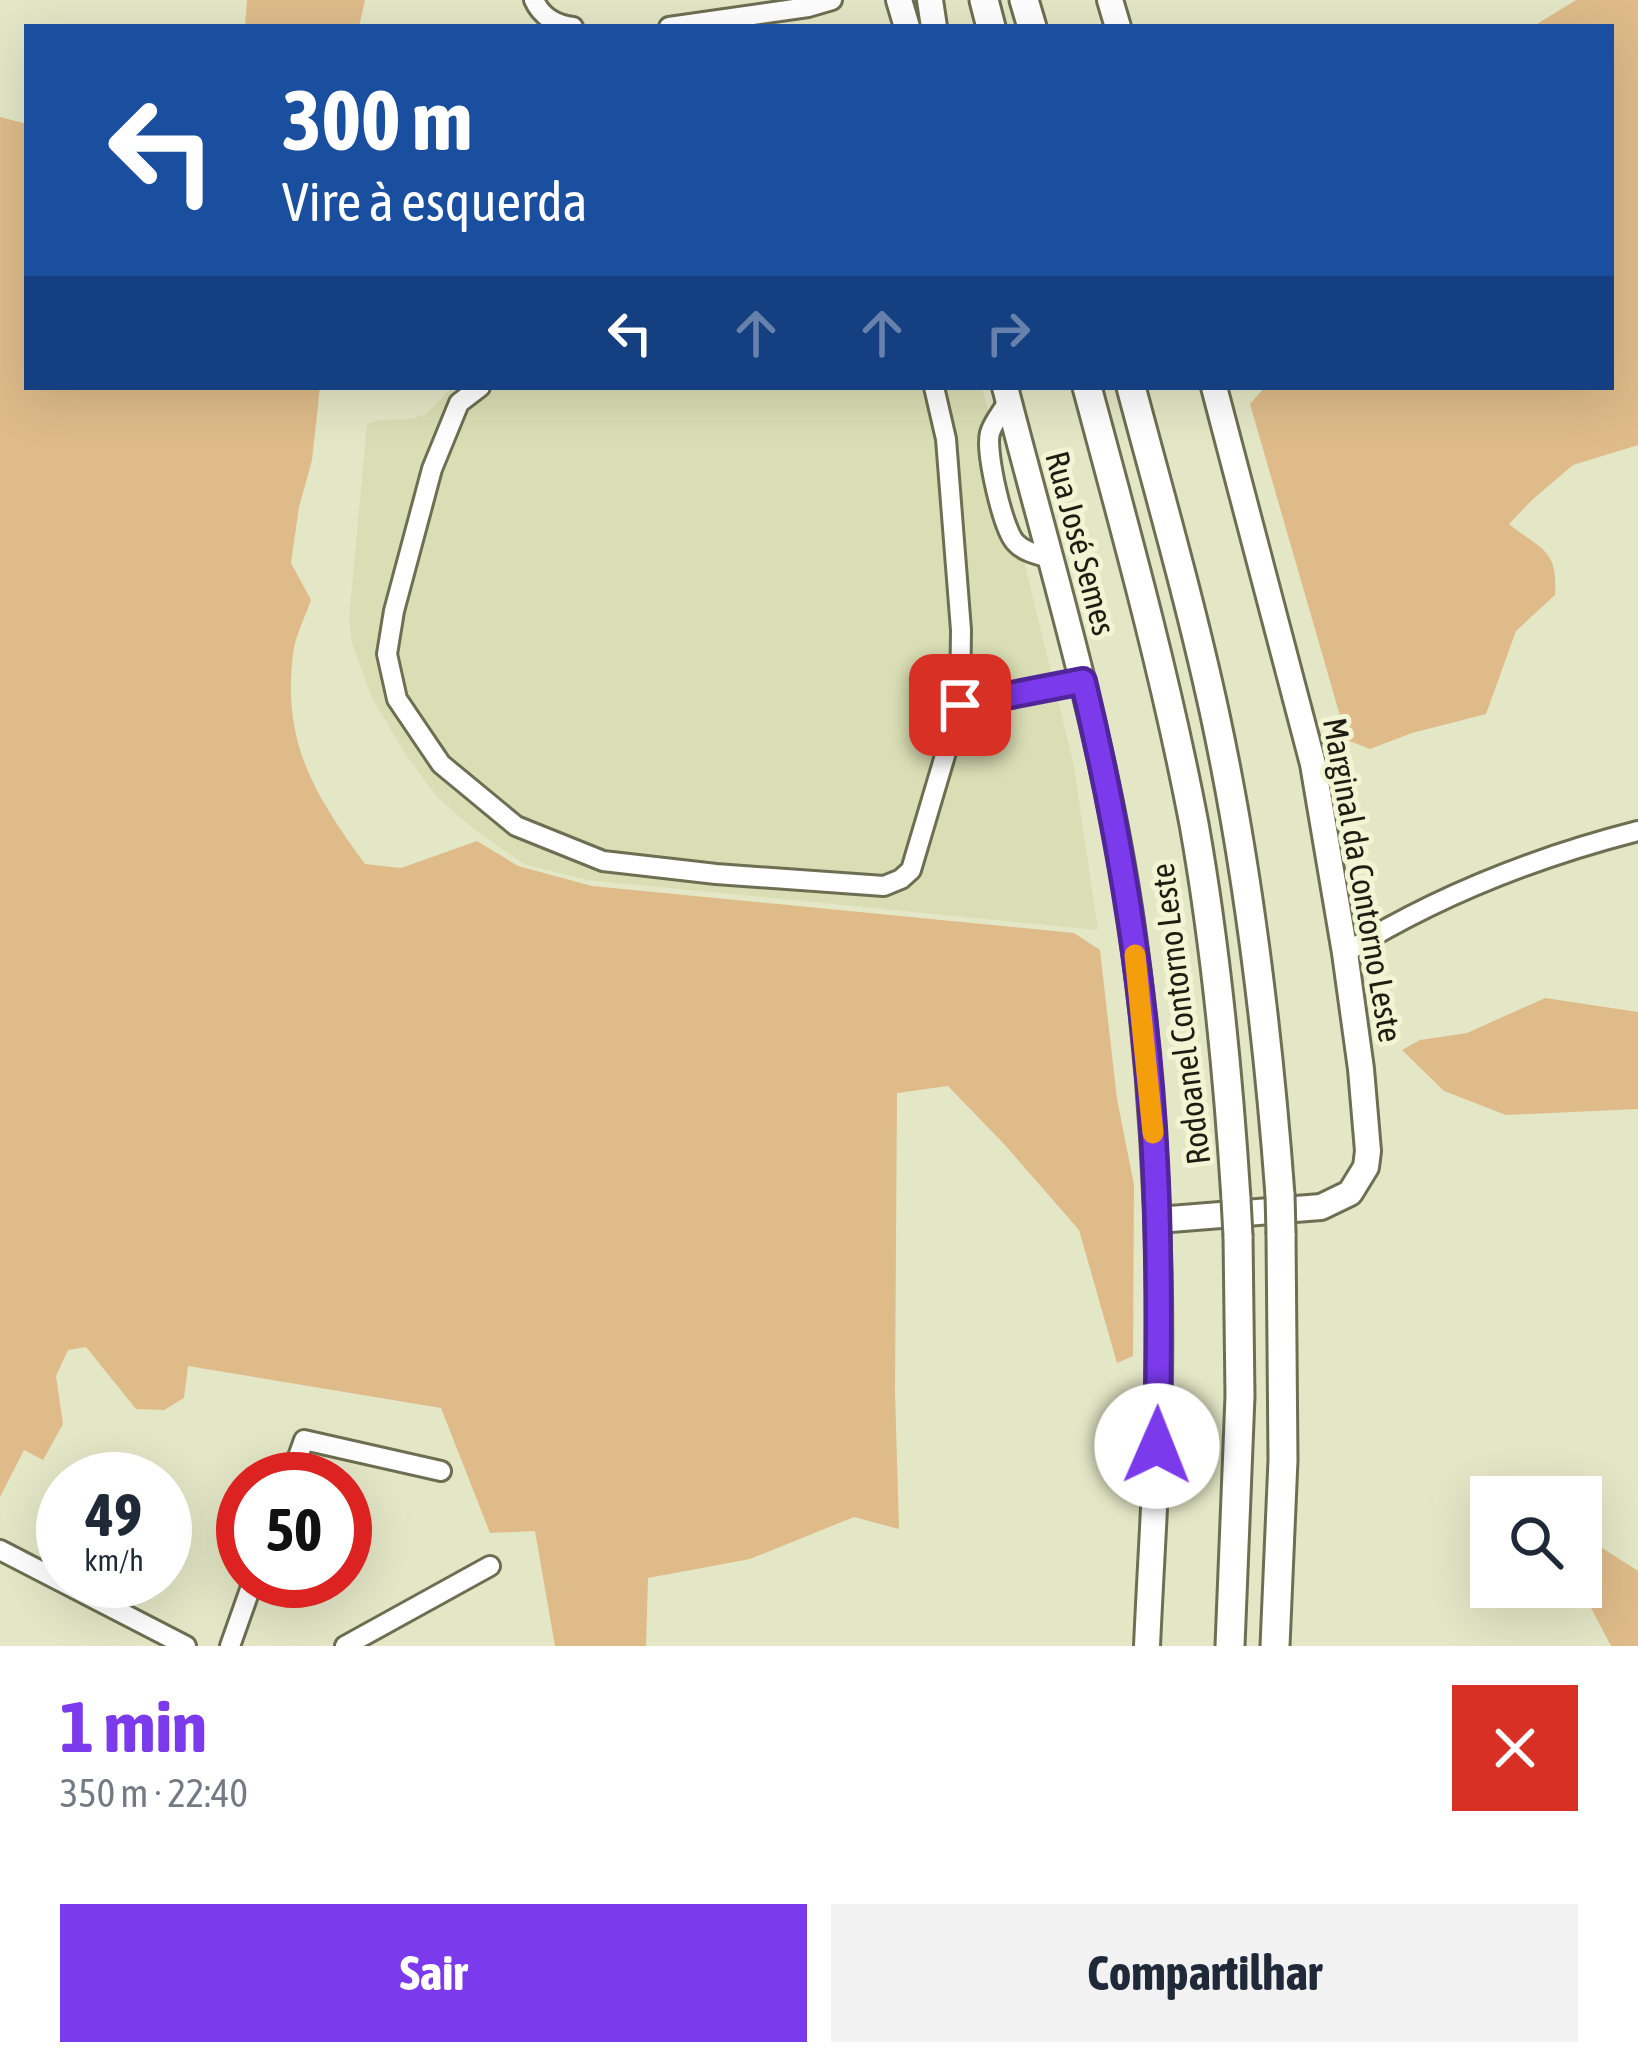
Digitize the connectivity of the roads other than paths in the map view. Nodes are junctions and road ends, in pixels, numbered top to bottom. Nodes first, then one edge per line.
1 (533, 0) edge
2 (832, 0) edge
3 (807, 4) edge
4 (559, 24) edge
5 (687, 24) edge
6 (476, 390) edge
7 (935, 390) edge
8 (1088, 390) edge
9 (1131, 390) edge
10 (1215, 390) edge
11 (1007, 394) edge
12 (1050, 558) junction
13 (1083, 681) junction
14 (960, 705) junction
15 (1638, 831) edge
16 (1346, 952) junction
17 (1158, 1220) junction
18 (300, 1452) edge
19 (357, 1452) edge
20 (372, 1455) edge
21 (441, 1471) dead end
22 (0, 1550) edge
23 (490, 1566) dead end
24 (243, 1608) edge
25 (185, 1646) edge
26 (230, 1646) edge
27 (345, 1646) edge
28 (1147, 1646) edge
29 (1230, 1646) edge
30 (1275, 1646) edge

1 - 4 street
2 - 3 street
3 - 5 street
6 - 14 street
7 - 14 street
8 - 29 highway, Rodoanel Contorno Leste, bridge
9 - 30 highway, bridge
10 - 16 main road, Marginal da Contorno Leste
11 - 12 main road, Rua José Semes
11 - 12 street
12 - 13 main road, Rua José Semes
13 - 14 street
13 - 17 main road, Rua José Semes
15 - 16 street
16 - 17 main road, Marginal da Contorno Leste
17 - 28 main road, Rua José Semes
18 - 19 street
20 - 21 street
22 - 25 street
23 - 27 street
24 - 26 street

